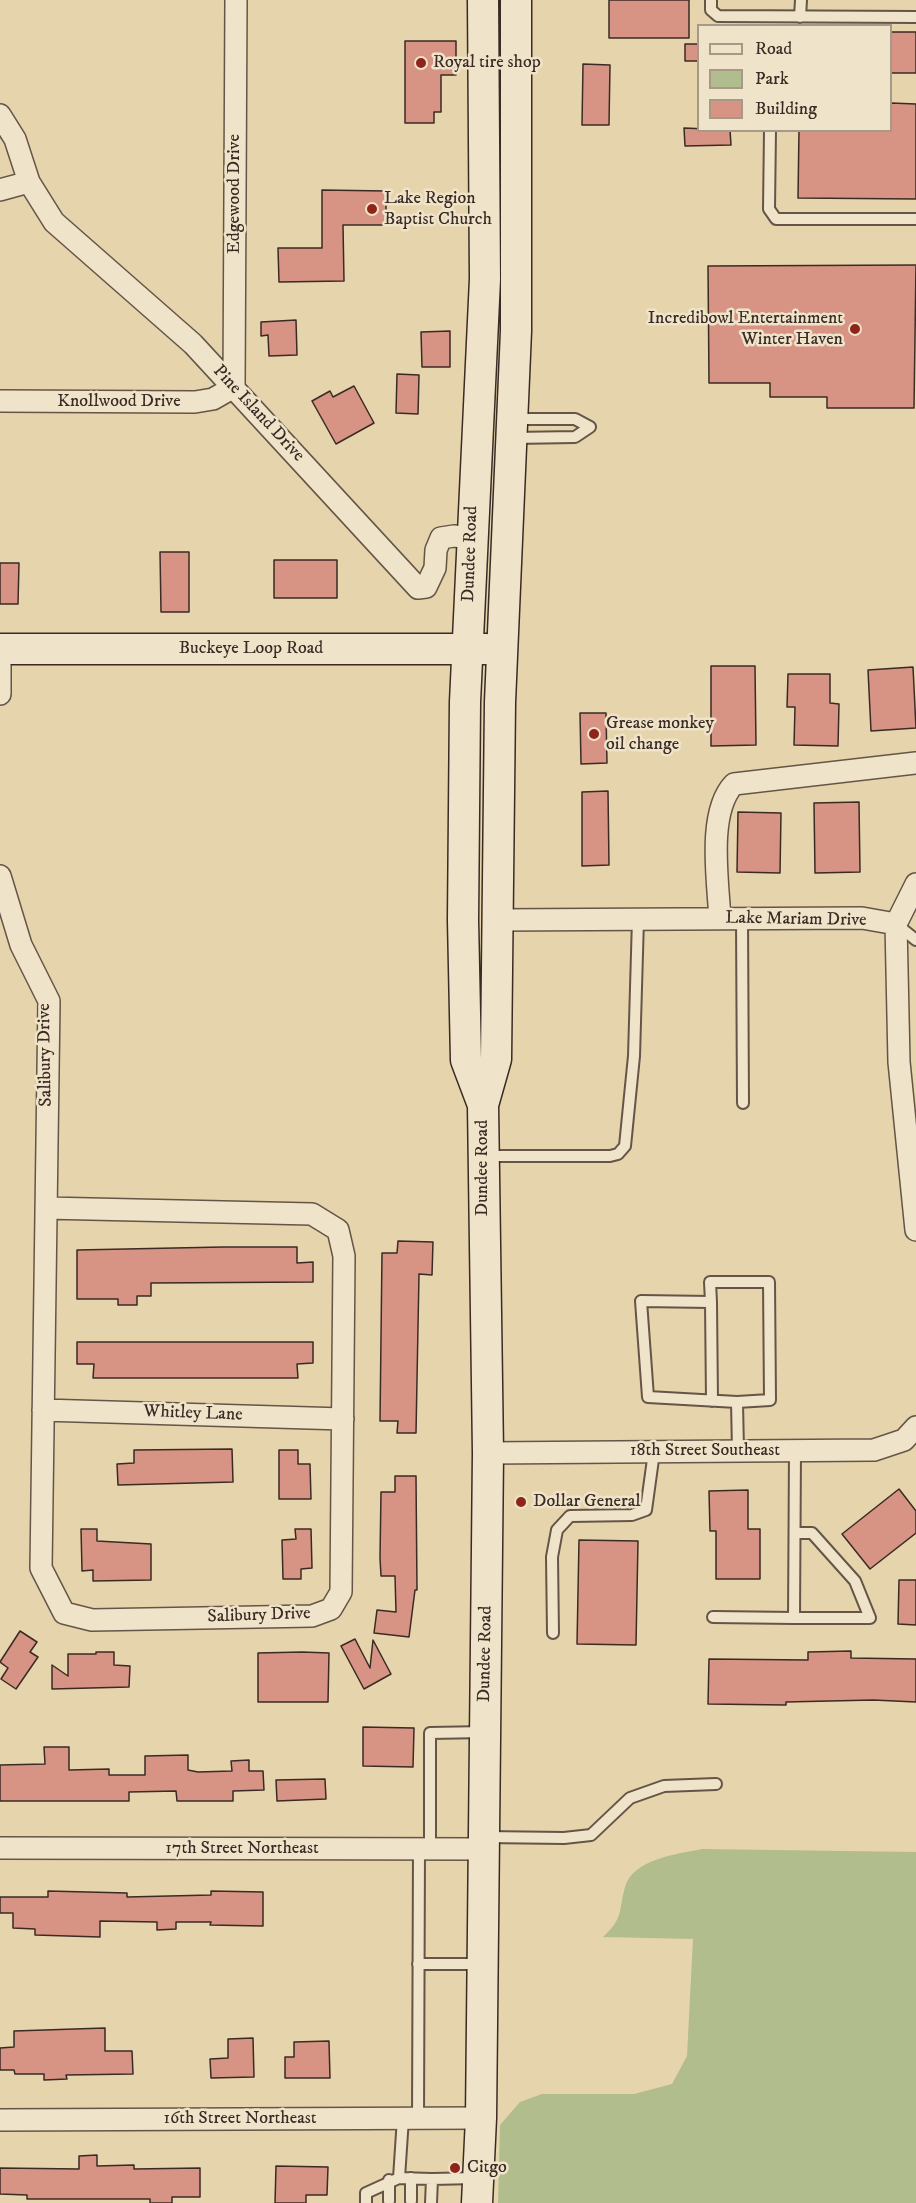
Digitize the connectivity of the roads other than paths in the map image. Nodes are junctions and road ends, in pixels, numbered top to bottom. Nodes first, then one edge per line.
1 (236, 0) edge
2 (483, 0) edge
3 (516, 0) edge
4 (711, 0) edge
5 (801, 0) edge
6 (800, 17) junction
7 (916, 17) edge
8 (771, 21) edge
9 (0, 115) edge
10 (770, 132) edge
11 (30, 182) junction
12 (0, 190) edge
13 (916, 219) edge
14 (234, 387) junction
15 (0, 401) edge
16 (513, 429) junction
17 (471, 538) junction
18 (0, 649) edge
19 (468, 649) junction
20 (502, 649) junction
21 (0, 694) edge
22 (916, 763) edge
23 (0, 876) edge
24 (916, 884) edge
25 (720, 918) junction
26 (742, 918) junction
27 (638, 919) junction
28 (498, 920) junction
29 (896, 924) junction
30 (916, 940) edge
31 (742, 1103) dead end
32 (483, 1105) junction
33 (483, 1156) junction
34 (46, 1208) junction
35 (916, 1230) edge
36 (711, 1302) junction
37 (712, 1401) junction
38 (737, 1402) junction
39 (43, 1410) junction
40 (343, 1419) junction
41 (916, 1427) edge
42 (738, 1451) junction
43 (795, 1451) junction
44 (654, 1452) junction
45 (488, 1453) junction
46 (795, 1533) junction
47 (714, 1617) dead end
48 (794, 1618) junction
49 (553, 1633) dead end
50 (486, 1732) junction
51 (716, 1784) dead end
52 (484, 1843) junction
53 (0, 1848) edge
54 (424, 1849) junction
55 (418, 1964) junction
56 (483, 1964) junction
57 (410, 2118) junction
58 (481, 2118) junction
59 (0, 2120) edge
60 (411, 2178) junction
61 (394, 2179) junction
62 (432, 2179) junction
63 (478, 2191) edge
64 (388, 2201) dead end
65 (411, 2201) dead end
66 (366, 2203) edge
67 (431, 2203) edge

1 - 14 street, Edgewood Drive
2 - 17 main road, Dundee Road
3 - 16 main road, Dundee Road
4 - 8 lane
5 - 6 lane
6 - 7 lane
6 - 8 lane
9 - 11 street, Pine Island Drive
10 - 13 lane
11 - 12 street
11 - 14 street, Pine Island Drive
14 - 15 street, Knollwood Drive
14 - 17 street, Pine Island Drive
16 - 16 lane
16 - 20 main road, Dundee Road
17 - 19 main road, Dundee Road
18 - 19 main road, Buckeye Loop Road
18 - 21 street
19 - 20 main road, Buckeye Loop Road
19 - 32 main road, Dundee Road
20 - 28 main road, Dundee Road
22 - 25 street
23 - 34 street, Salibury Drive
24 - 29 street
25 - 26 street, Lake Mariam Drive
25 - 27 street, Lake Mariam Drive
26 - 29 street, Lake Mariam Drive
26 - 31 lane
27 - 28 street, Lake Mariam Drive
27 - 33 lane
28 - 32 main road, Dundee Road
29 - 30 lane
29 - 35 street
32 - 33 main road, Dundee Road
33 - 45 main road, Dundee Road
34 - 39 street, Salibury Drive
34 - 40 street, Salibury Drive
36 - 37 lane
36 - 37 lane
36 - 38 lane
37 - 38 lane
38 - 42 lane
39 - 40 street, Whitley Lane
39 - 40 street, Salibury Drive
41 - 43 street, 18th Street Southeast
42 - 43 street, 18th Street Southeast
42 - 44 street, 18th Street Southeast
43 - 46 lane
44 - 45 street, 18th Street Southeast
44 - 49 lane
45 - 50 main road, Dundee Road
46 - 48 lane
46 - 48 lane
47 - 48 lane
50 - 52 main road, Dundee Road
50 - 54 lane
51 - 52 lane
52 - 54 street, 17th Street Northeast
52 - 56 main road, Dundee Road
53 - 54 street, 17th Street Northeast
54 - 55 lane
55 - 56 lane
55 - 57 lane
56 - 58 main road, Dundee Road
57 - 58 street, 16th Street Northeast
57 - 59 street, 16th Street Northeast
57 - 61 lane
58 - 63 main road, Dundee Road
60 - 61 lane
60 - 62 lane
60 - 65 lane
61 - 64 lane
61 - 66 lane
62 - 63 lane
62 - 67 lane

